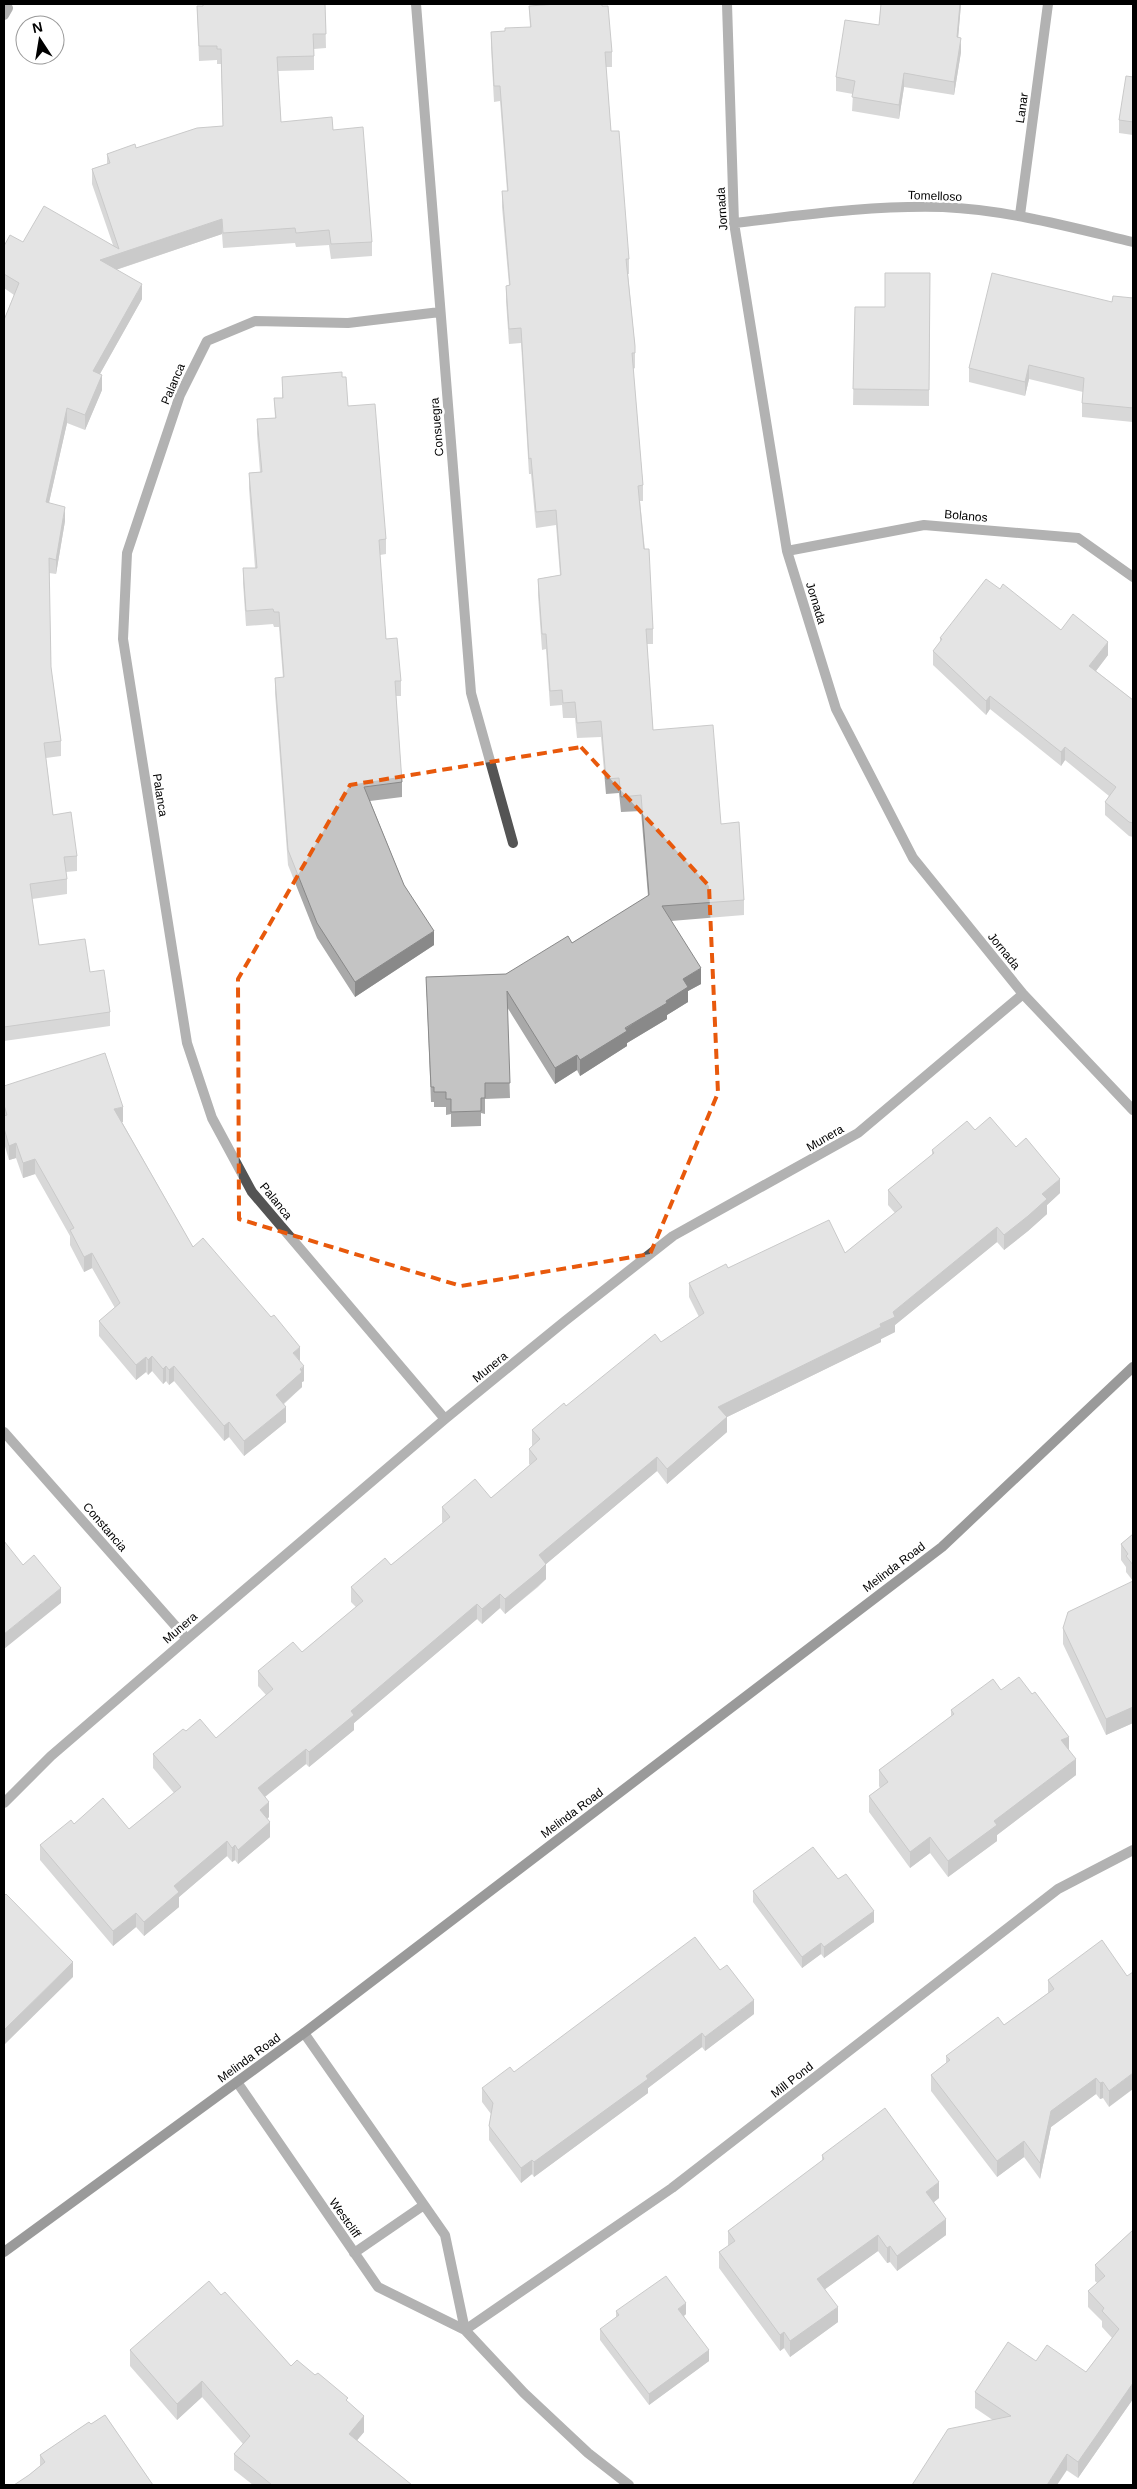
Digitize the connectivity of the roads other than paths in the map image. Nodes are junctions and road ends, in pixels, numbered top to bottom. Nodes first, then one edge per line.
1 (416, 4) edge
2 (727, 4) edge
3 (1048, 4) edge
4 (1020, 216) junction
5 (734, 223) junction
6 (1133, 242) edge
7 (440, 312) junction
8 (787, 550) junction
9 (1133, 577) edge
10 (513, 843) dead end
11 (1023, 994) junction
12 (1133, 1110) edge
13 (1133, 1367) edge
14 (445, 1419) junction
15 (4, 1432) edge
16 (186, 1638) junction
17 (4, 1803) edge
18 (1133, 1850) edge
19 (304, 2033) junction
20 (237, 2082) junction
21 (424, 2205) junction
22 (4, 2252) edge
23 (354, 2253) junction
24 (465, 2330) junction
25 (629, 2485) edge

1 - 7 street, Consuegra
2 - 5 street, Jornada
3 - 4 street, Lanar
4 - 5 street, Tomelloso
4 - 6 street, Tomelloso
5 - 8 street, Jornada
7 - 10 street, Consuegra
7 - 14 street, Palanca
8 - 9 street, Bolanos
8 - 11 street, Jornada
11 - 12 street, Jornada
11 - 14 street, Munera
13 - 19 main road, Melinda Road
14 - 16 street, Munera
15 - 16 street, Constancia
16 - 17 street, Munera
18 - 24 street, Mill Pond
19 - 20 main road, Melinda Road
19 - 21 street
20 - 22 main road, Melinda Road
20 - 23 street, Westcliff
21 - 23 street
21 - 24 street
23 - 24 street, Westcliff
24 - 25 street, Westcliff

